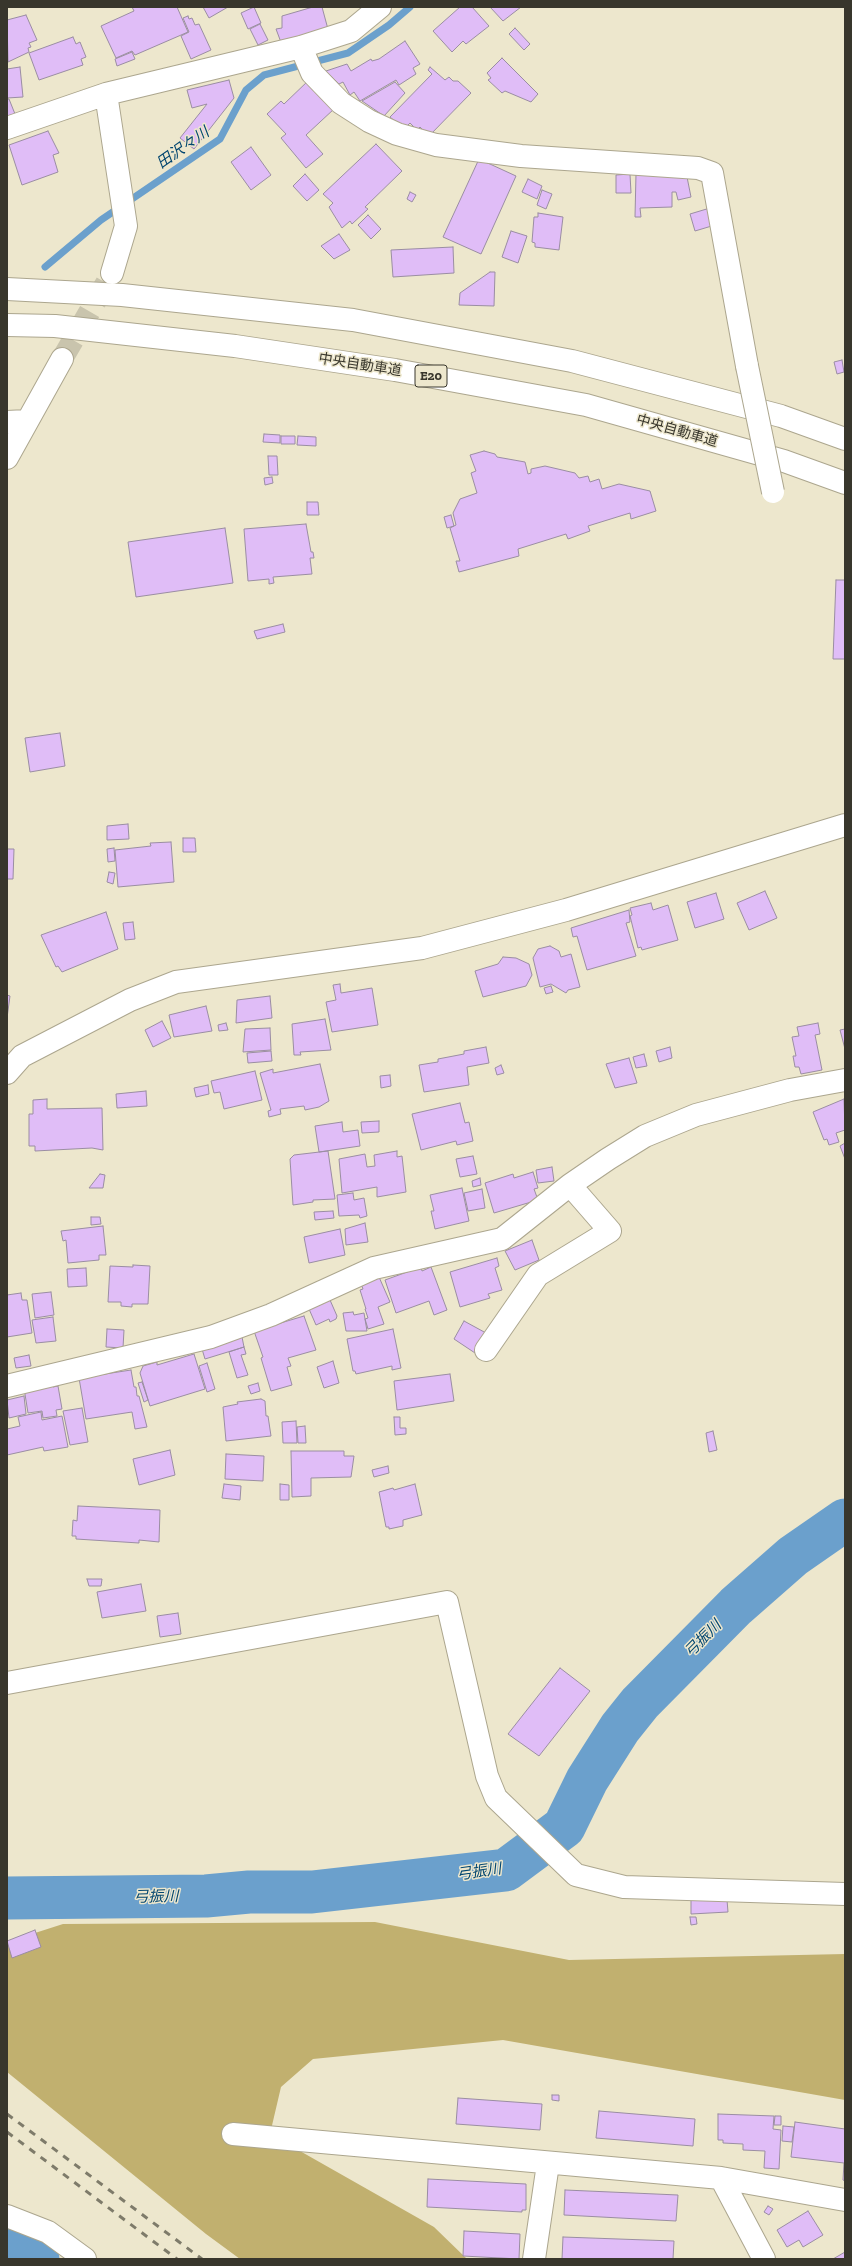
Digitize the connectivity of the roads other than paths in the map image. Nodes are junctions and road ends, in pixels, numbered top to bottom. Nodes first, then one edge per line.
1 (380, 7) edge
2 (306, 58) junction
3 (106, 94) junction
4 (7, 128) edge
5 (112, 273) tunnel mouth
6 (7, 289) edge
7 (7, 325) edge
8 (62, 359) tunnel mouth
9 (17, 421) edge
10 (845, 440) edge
11 (7, 458) edge
12 (845, 483) edge
13 (773, 492) dead end
14 (845, 825) edge
15 (7, 1073) edge
16 (845, 1080) edge
17 (570, 1186) junction
18 (486, 1350) dead end
19 (7, 1386) edge
20 (7, 1683) edge
21 (845, 1894) edge
22 (233, 2134) dead end
23 (548, 2164) junction
24 (720, 2178) junction
25 (845, 2200) edge
26 (7, 2216) edge
27 (85, 2259) edge
28 (534, 2259) edge
29 (764, 2259) edge

1 - 2 main road
2 - 3 main road
2 - 13 main road, bridge
3 - 4 main road
3 - 5 main road
6 - 10 main road
7 - 12 main road, 中央自動車道 / E20
8 - 9 main road
9 - 11 main road
14 - 15 main road
16 - 17 main road
17 - 18 main road
17 - 19 main road
20 - 21 main road
22 - 23 main road
23 - 24 main road
23 - 28 main road
24 - 25 main road
24 - 29 main road
26 - 27 main road

